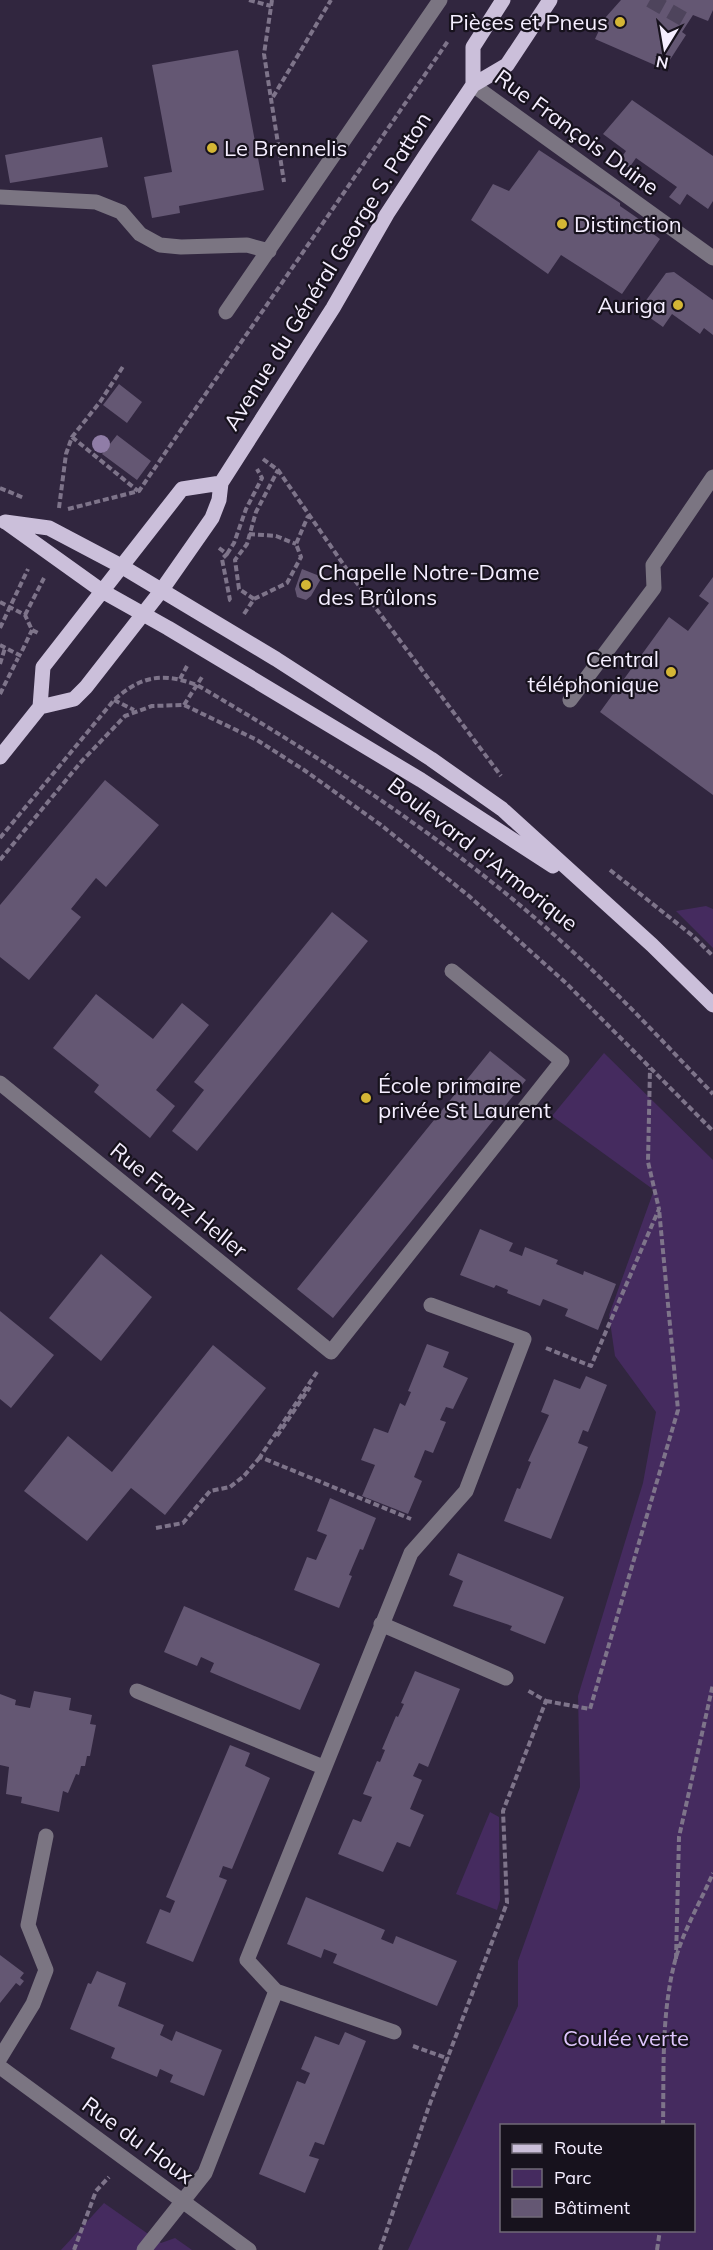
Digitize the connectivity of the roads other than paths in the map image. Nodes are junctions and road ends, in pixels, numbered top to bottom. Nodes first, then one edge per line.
1 (440, 0) edge
2 (503, 0) edge
3 (550, 0) edge
4 (473, 84) junction
5 (0, 197) edge
6 (269, 251) junction
7 (713, 258) edge
8 (226, 312) dead end
9 (713, 477) edge
10 (221, 483) junction
11 (3, 520) edge
12 (121, 566) junction
13 (102, 591) junction
14 (161, 591) junction
15 (143, 614) junction
16 (570, 700) dead end
17 (40, 707) junction
18 (0, 757) edge
19 (588, 889) junction
20 (452, 971) dead end
21 (713, 1005) edge
22 (0, 1083) edge
23 (431, 1305) dead end
24 (381, 1624) junction
25 (506, 1678) road end
26 (137, 1691) dead end
27 (323, 1767) junction
28 (46, 1836) dead end
29 (276, 1991) junction
30 (394, 2032) road end
31 (0, 2058) edge
32 (0, 2067) edge
33 (183, 2201) junction
34 (144, 2250) edge
35 (249, 2250) edge

1 - 6 street
2 - 4 main road
3 - 4 main road, Avenue du Général George S. Patton
4 - 7 street, Rue François Duine
4 - 10 main road, Avenue du Général George S. Patton
5 - 6 street
6 - 8 street
9 - 16 street
10 - 12 main road
10 - 14 main road, Avenue du Général George S. Patton
11 - 12 main road, Boulevard d'Armorique
11 - 13 main road, Boulevard d'Armorique
12 - 13 main road
12 - 14 main road, Boulevard d'Armorique
13 - 15 main road, Boulevard d'Armorique
13 - 17 main road
14 - 15 main road, Avenue du Général George S. Patton
14 - 19 main road, Boulevard d'Armorique
15 - 17 main road, Avenue du Général George S. Patton
15 - 19 main road, Boulevard d'Armorique
17 - 18 main road
19 - 21 main road, Boulevard d'Armorique
20 - 22 street, Rue Franz Heller
23 - 24 street
24 - 25 street
24 - 27 street
26 - 27 street
27 - 29 street
28 - 31 street
29 - 30 street
29 - 33 street
32 - 33 street, Rue du Houx
33 - 34 street
33 - 35 street, Rue du Houx

